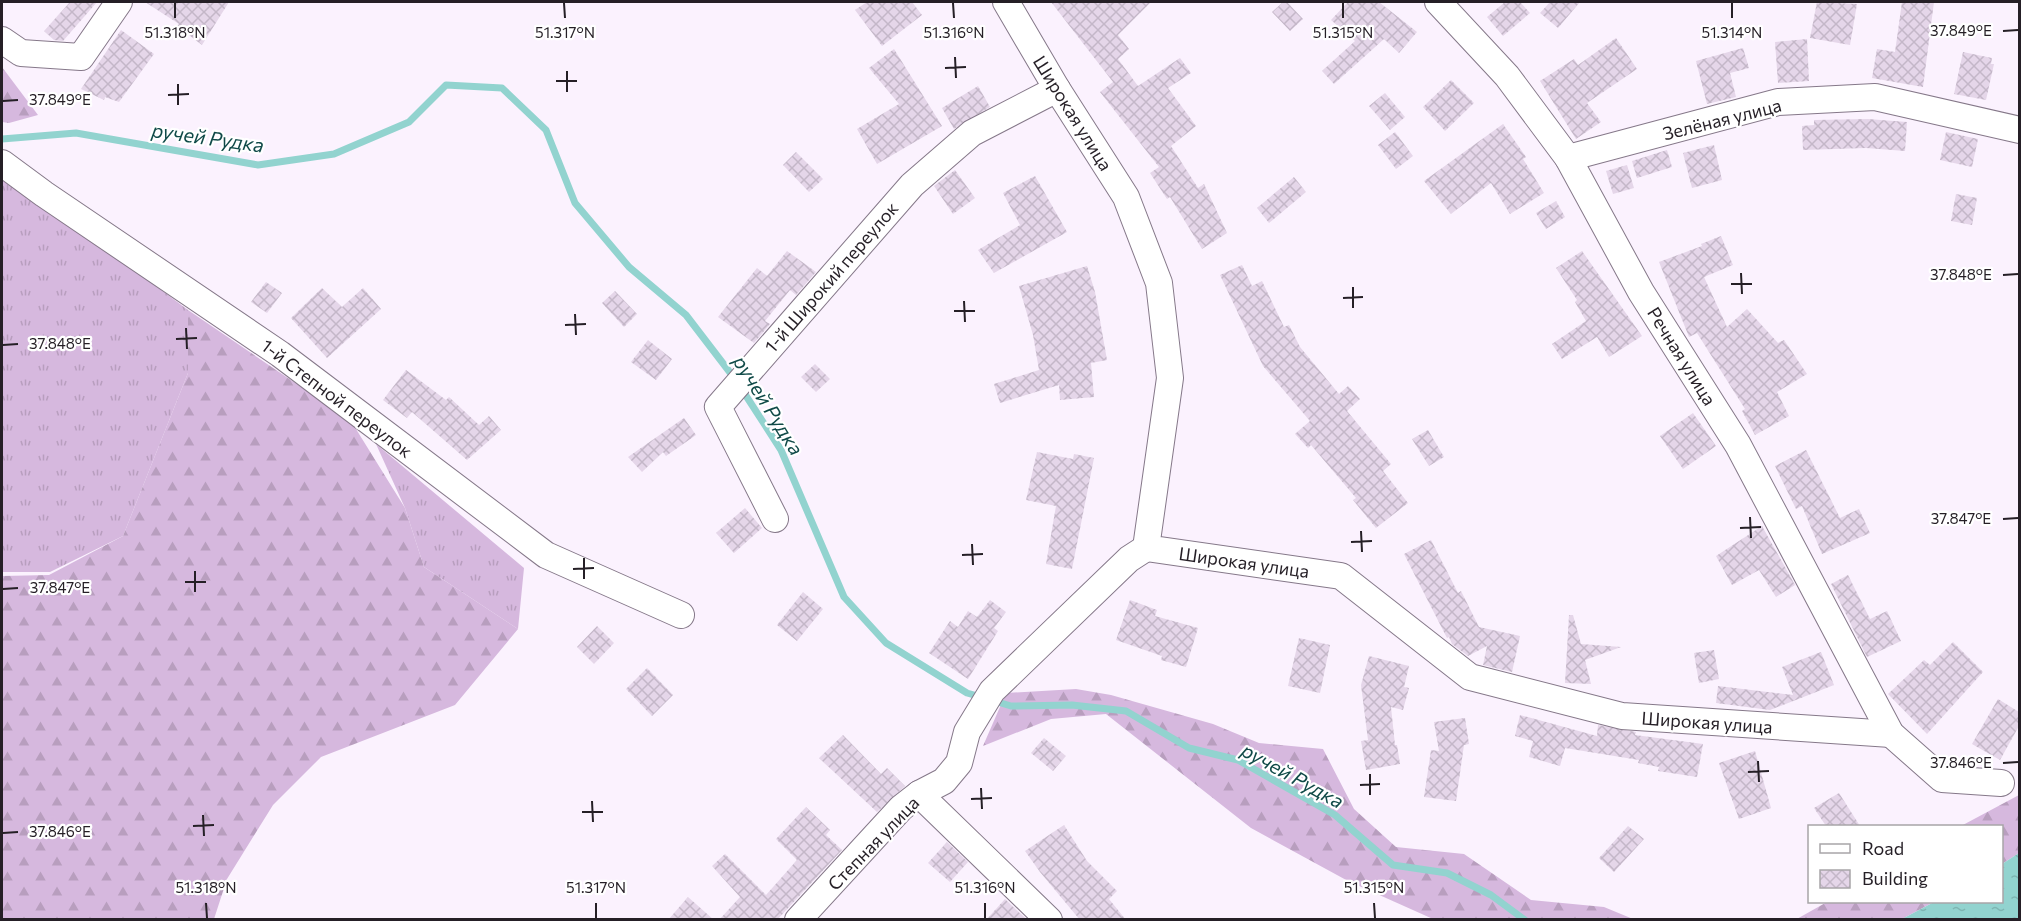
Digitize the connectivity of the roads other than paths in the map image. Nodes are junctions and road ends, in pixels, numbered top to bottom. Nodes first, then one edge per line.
1 (119, 2) edge
2 (1006, 2) edge
3 (1438, 2) edge
4 (2, 40) edge
5 (1057, 89) junction
6 (2019, 130) edge
7 (1568, 158) junction
8 (2, 163) edge
9 (775, 519) dead end
10 (1146, 548) junction
11 (681, 615) dead end
12 (1891, 734) junction
13 (2001, 783) dead end
14 (919, 794) junction
15 (798, 920) edge
16 (1049, 920) edge

1 - 4 street
2 - 5 street, Широкая улица
3 - 7 street, Речная улица
5 - 9 street, 1-й Широкий переулок
5 - 10 street, Широкая улица
6 - 7 street, Зелёная улица
7 - 12 street, Речная улица
8 - 11 street, 1-й Степной переулок
10 - 12 street, Широкая улица
10 - 14 street, Степная улица
12 - 13 street
14 - 15 street, Степная улица
14 - 16 street

